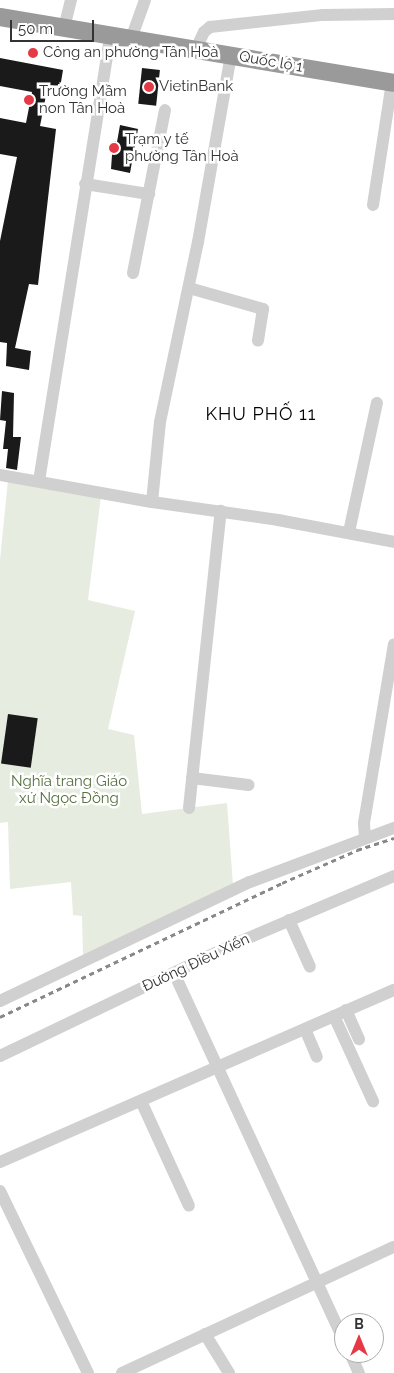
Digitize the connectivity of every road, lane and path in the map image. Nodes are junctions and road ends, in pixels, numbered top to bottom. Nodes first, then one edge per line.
1 (71, 0) edge
2 (145, 0) edge
3 (394, 14) edge
4 (0, 17) edge
5 (64, 28) junction
6 (110, 36) junction
7 (131, 39) junction
8 (196, 49) junction
9 (231, 56) junction
10 (393, 83) edge
11 (165, 110) dead end
12 (389, 137) edge
13 (85, 184) junction
14 (149, 194) junction
15 (373, 205) dead end
16 (134, 273) dead end
17 (189, 288) junction
18 (258, 340) dead end
19 (377, 403) dead end
20 (0, 475) edge
21 (39, 481) junction
22 (152, 502) junction
23 (221, 511) junction
24 (349, 532) junction
25 (394, 542) edge
26 (394, 644) edge
27 (392, 668) edge
28 (388, 722) edge
29 (192, 778) junction
30 (249, 785) dead end
31 (189, 808) dead end
32 (394, 828) edge
33 (365, 838) junction
34 (394, 876) edge
35 (289, 920) junction
36 (310, 967) dead end
37 (174, 973) junction
38 (394, 990) edge
39 (0, 1001) edge
40 (340, 1013) junction
41 (305, 1029) junction
42 (359, 1039) dead end
43 (0, 1056) edge
44 (317, 1057) dead end
45 (218, 1066) junction
46 (141, 1101) junction
47 (373, 1101) dead end
48 (0, 1162) edge
49 (0, 1191) edge
50 (189, 1206) dead end
51 (394, 1247) edge
52 (317, 1281) junction
53 (334, 1318) edge
54 (205, 1334) junction
55 (88, 1373) edge
56 (122, 1373) edge
57 (229, 1373) edge

1 - 5 street
2 - 7 street
3 - 8 street
4 - 5 highway, Quốc lộ 1
5 - 6 highway, Quốc lộ 1
6 - 7 highway, Quốc lộ 1
6 - 13 street
7 - 8 highway, Quốc lộ 1
8 - 9 highway, Quốc lộ 1
9 - 10 highway, Quốc lộ 1
9 - 17 street
10 - 12 street
11 - 14 street
12 - 15 street
13 - 14 street
13 - 21 street
14 - 16 street
17 - 18 street
17 - 22 street
19 - 24 street
20 - 21 street
21 - 22 street
22 - 23 street
23 - 24 street
23 - 29 street
24 - 25 street
26 - 27 street
27 - 28 street
28 - 33 street
29 - 30 street
29 - 31 street
32 - 33 street
33 - 39 street
34 - 35 street, Đường Điều Xiển
35 - 36 street
35 - 37 street, Đường Điều Xiển
37 - 43 street, Đường Điều Xiển
37 - 45 street
38 - 40 street
40 - 41 street
40 - 42 street
40 - 47 street
41 - 44 street
41 - 45 street
45 - 46 street
45 - 52 street
46 - 48 street
46 - 50 street
49 - 55 street
51 - 52 street
52 - 53 street
52 - 54 street
54 - 56 street
54 - 57 street

